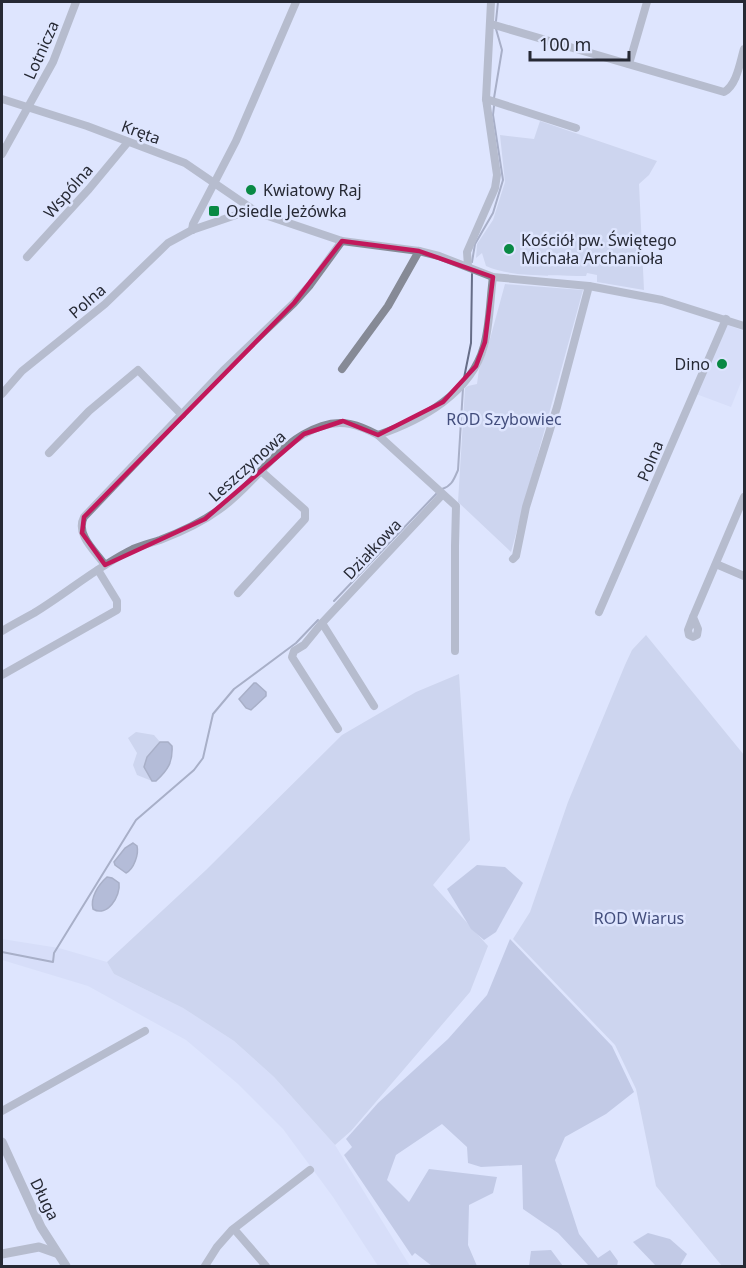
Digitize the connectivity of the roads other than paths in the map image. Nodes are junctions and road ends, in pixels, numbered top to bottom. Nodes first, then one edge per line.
1 (76, 2) edge
2 (296, 2) edge
3 (491, 2) edge
4 (647, 2) edge
5 (491, 24) junction
6 (744, 49) edge
7 (629, 64) junction
8 (2, 99) edge
9 (486, 99) junction
10 (28, 108) junction
11 (576, 128) dead end
12 (128, 142) junction
13 (2, 154) edge
14 (215, 182) junction
15 (259, 213) junction
16 (192, 230) junction
17 (342, 241) junction
18 (419, 251) junction
19 (27, 257) dead end
20 (468, 266) junction
21 (493, 277) junction
22 (590, 286) junction
23 (726, 320) junction
24 (744, 326) edge
25 (342, 369) dead end
26 (2, 394) edge
27 (182, 415) junction
28 (378, 435) junction
29 (49, 453) dead end
30 (261, 471) junction
31 (439, 492) junction
32 (744, 497) edge
33 (513, 559) dead end
34 (716, 564) junction
35 (105, 565) junction
36 (98, 570) junction
37 (744, 576) edge
38 (238, 593) dead end
39 (599, 612) dead end
40 (693, 617) dead end
41 (322, 623) junction
42 (2, 631) edge
43 (455, 651) dead end
44 (2, 675) edge
45 (374, 706) dead end
46 (338, 729) dead end
47 (145, 1031) dead end
48 (2, 1111) edge
49 (2, 1142) edge
50 (310, 1170) dead end
51 (41, 1227) junction
52 (234, 1229) junction
53 (28, 1248) junction
54 (56, 1253) junction
55 (2, 1254) edge
56 (66, 1266) edge
57 (205, 1266) edge
58 (267, 1266) edge

1 - 10 street, Lotnicza
2 - 14 street
3 - 5 street
4 - 7 street
5 - 7 street
5 - 9 street
6 - 7 street
8 - 10 street, Kręta
9 - 11 street
9 - 20 street
10 - 12 street, Kręta
10 - 13 street, Lotnicza
12 - 14 street, Kręta
12 - 19 street, Wspólna
14 - 15 street, Kręta
14 - 16 street
15 - 16 street, Polna
15 - 17 street, Polna
16 - 26 street, Polna
17 - 18 street, Polna
17 - 27 street
18 - 20 street, Polna
18 - 25 street
20 - 21 street, Polna
21 - 22 street, Polna
21 - 28 street
22 - 23 street, Polna
22 - 33 street
23 - 24 street, Polna
23 - 39 street, Polna
27 - 29 street
27 - 35 street
28 - 30 street, Leszczynowa
28 - 31 street
30 - 35 street, Leszczynowa
30 - 38 street
31 - 41 street, Działkowa
31 - 43 street
32 - 34 street
34 - 37 street
34 - 40 street
35 - 36 street, Leszczynowa
36 - 42 street, Leszczynowa
36 - 44 street
41 - 45 street
41 - 46 street, Działkowa
47 - 48 street
49 - 51 street, Długa
50 - 52 street
51 - 53 street
51 - 54 street, Długa
52 - 57 street
52 - 58 street
53 - 54 street
53 - 55 street
54 - 56 street, Długa

